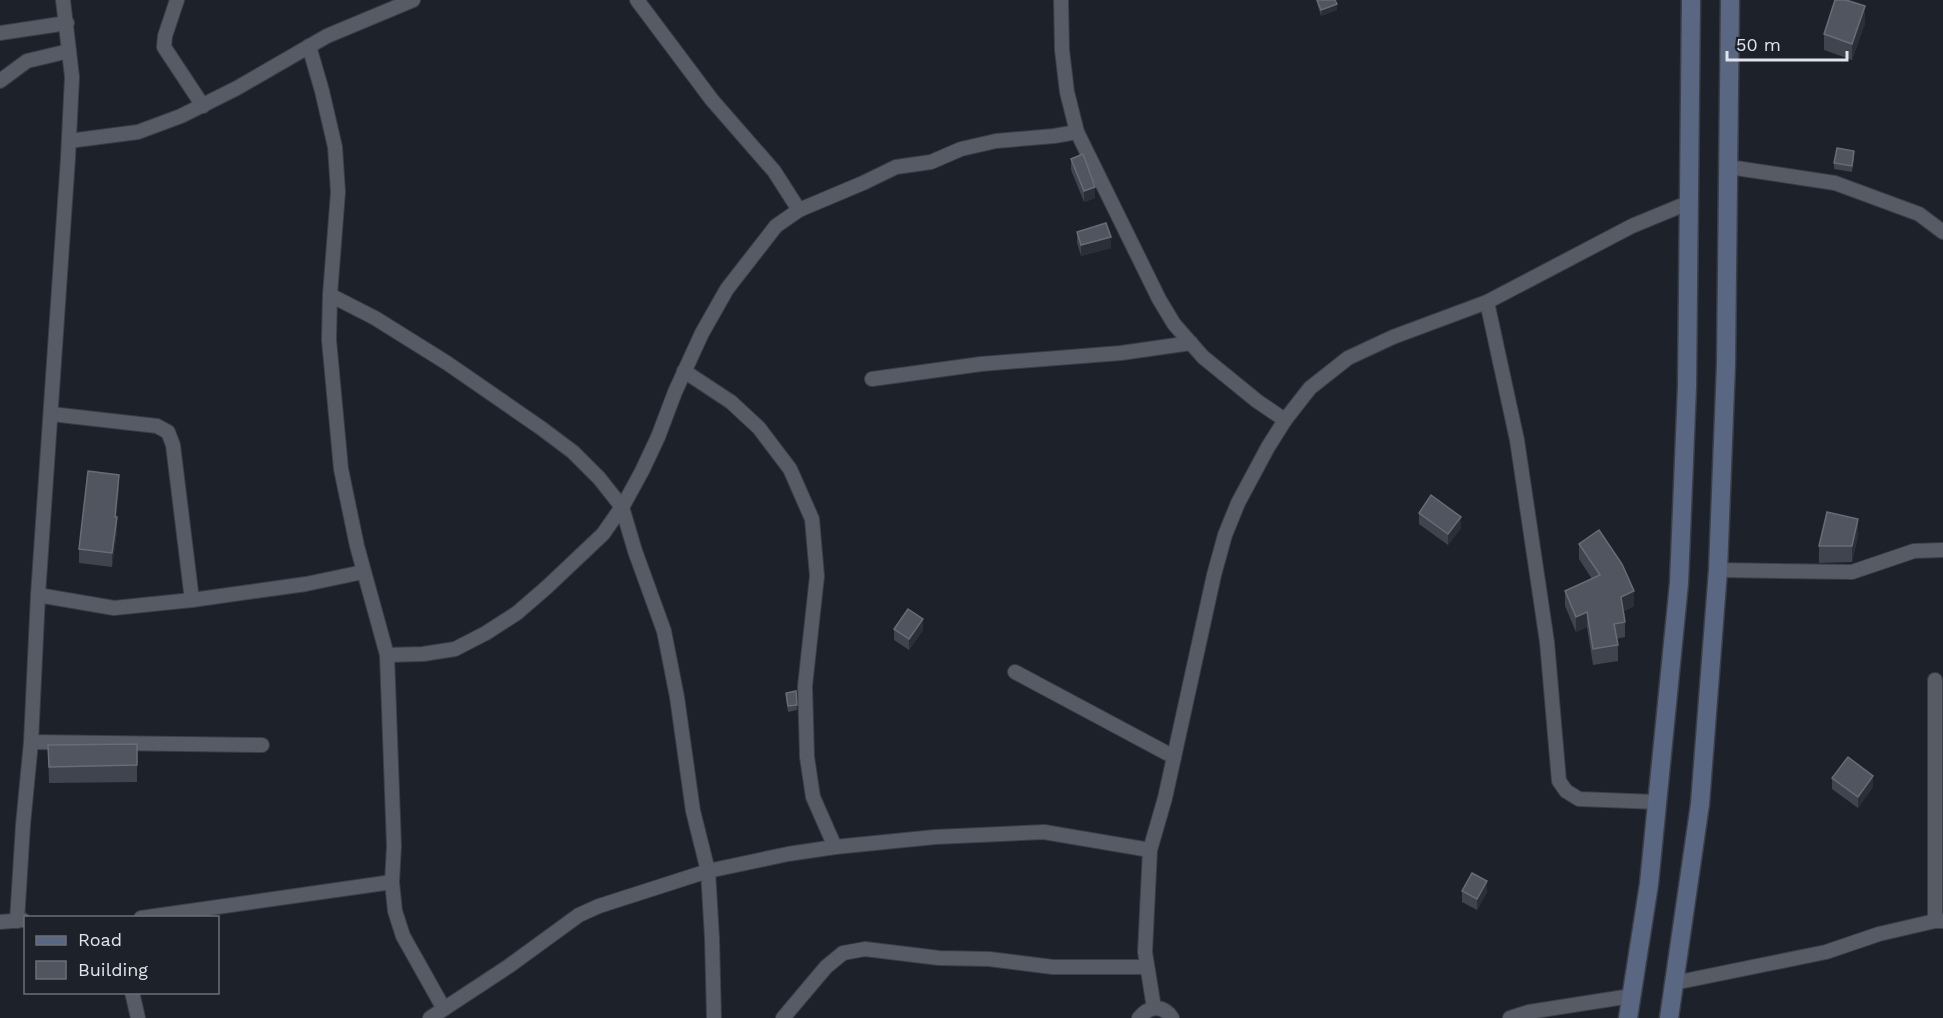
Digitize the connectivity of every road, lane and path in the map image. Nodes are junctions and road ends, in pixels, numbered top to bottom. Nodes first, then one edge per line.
1 (63, 0) edge
2 (177, 0) edge
3 (414, 0) edge
4 (637, 0) edge
5 (1061, 0) edge
6 (1692, 0) edge
7 (1730, 0) edge
8 (67, 23) junction
9 (0, 33) edge
10 (309, 46) junction
11 (69, 51) junction
12 (0, 81) edge
13 (203, 106) junction
14 (1077, 132) junction
15 (69, 141) junction
16 (1729, 167) junction
17 (1690, 202) junction
18 (799, 210) junction
19 (1943, 232) edge
20 (330, 295) junction
21 (1487, 302) junction
22 (1191, 343) junction
23 (684, 371) junction
24 (872, 379) dead end
25 (51, 414) junction
26 (1286, 420) junction
27 (622, 507) junction
28 (1943, 549) edge
29 (1718, 570) junction
30 (363, 572) junction
31 (38, 595) junction
32 (192, 600) junction
33 (387, 655) junction
34 (1015, 672) dead end
35 (1935, 680) dead end
36 (31, 742) junction
37 (262, 745) dead end
38 (1174, 757) junction
39 (1657, 802) junction
40 (835, 847) junction
41 (1150, 850) junction
42 (708, 871) junction
43 (392, 882) junction
44 (155, 916) edge
45 (21, 920) edge
46 (1939, 921) edge
47 (0, 922) edge
48 (1147, 967) junction
49 (1674, 983) junction
50 (132, 994) edge
51 (1631, 996) junction
52 (1154, 1008) junction
53 (444, 1009) junction
54 (138, 1018) edge
55 (430, 1018) edge
56 (714, 1018) edge
57 (783, 1018) edge
58 (1139, 1018) edge
59 (1172, 1018) edge
60 (1510, 1018) edge
61 (1628, 1018) edge
62 (1669, 1018) edge

1 - 8 street
2 - 13 street
3 - 10 street
4 - 18 street
5 - 14 street
6 - 17 main road
7 - 16 main road
8 - 9 street
8 - 11 street
10 - 13 street
10 - 20 street
11 - 12 street
11 - 15 street
13 - 15 street
14 - 18 street
14 - 22 street
15 - 25 street
16 - 19 street
16 - 29 main road
17 - 21 street
17 - 39 main road
18 - 23 street
20 - 27 street
20 - 30 street
21 - 26 street
21 - 39 street
22 - 24 street
22 - 26 street
23 - 27 street
23 - 40 street
25 - 31 street
25 - 32 street
26 - 38 street
27 - 33 street
27 - 42 street
28 - 29 street
29 - 49 main road
30 - 32 street
30 - 33 street
31 - 32 street
31 - 36 street
33 - 43 street
34 - 38 street
35 - 46 street
36 - 37 street
36 - 45 street
38 - 41 street
39 - 51 main road
40 - 41 street
40 - 42 street
41 - 48 street
42 - 53 street
42 - 56 street
43 - 44 street
43 - 53 street
45 - 47 street
46 - 49 street
48 - 52 street
48 - 57 street
49 - 62 main road
50 - 54 street
51 - 60 street
51 - 61 main road
52 - 58 street
52 - 59 street
53 - 55 street

